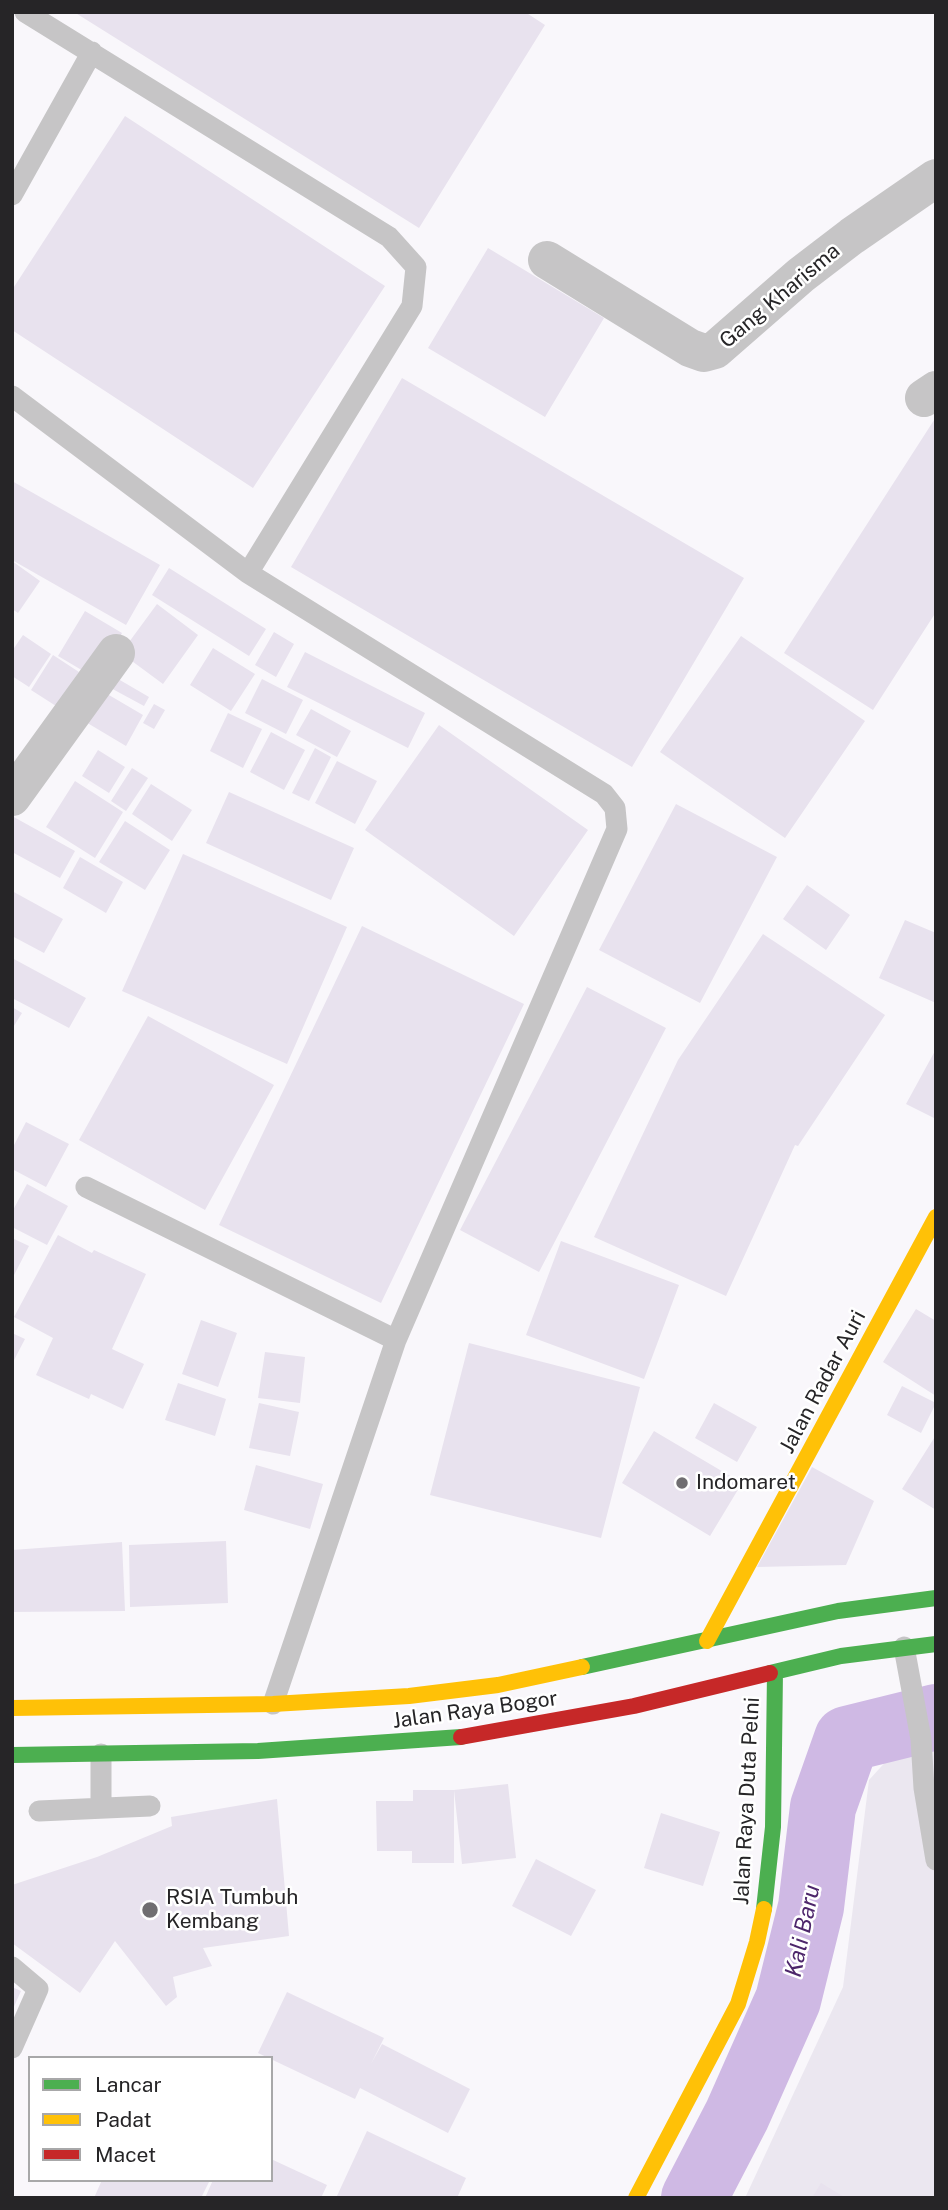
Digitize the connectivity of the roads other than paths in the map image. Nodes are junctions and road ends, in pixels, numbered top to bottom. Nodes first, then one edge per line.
1 (25, 12) edge
2 (92, 52) junction
3 (936, 178) edge
4 (12, 195) edge
5 (547, 260) dead end
6 (12, 396) edge
7 (248, 573) junction
8 (116, 653) dead end
9 (12, 797) edge
10 (86, 1187) dead end
11 (936, 1217) edge
12 (396, 1340) junction
13 (936, 1598) edge
14 (707, 1640) junction
15 (936, 1644) edge
16 (904, 1647) junction
17 (775, 1672) junction
18 (273, 1704) junction
19 (12, 1708) edge
20 (101, 1748) junction
21 (12, 1755) edge
22 (930, 1789) edge
23 (150, 1805) dead end
24 (101, 1808) junction
25 (39, 1811) dead end
26 (936, 1860) edge
27 (12, 1967) edge
28 (12, 2048) edge
29 (636, 2198) edge

1 - 2 lane
2 - 4 lane
2 - 7 lane
3 - 5 street, Gang Kharisma
6 - 7 lane
7 - 12 lane
8 - 9 street
10 - 12 lane
11 - 14 main road, Jalan Radar Auri
12 - 18 lane
13 - 14 main road, Jalan Raya Bogor
14 - 18 main road, Jalan Raya Bogor
15 - 16 main road, Jalan Raya Bogor
16 - 17 main road, Jalan Raya Bogor
16 - 22 lane
17 - 20 main road, Jalan Raya Bogor
17 - 29 main road, Jalan Raya Duta Pelni
18 - 19 main road, Jalan Raya Bogor
20 - 21 main road, Jalan Raya Bogor
20 - 24 lane
22 - 26 lane
23 - 24 lane
24 - 25 lane
27 - 28 lane

